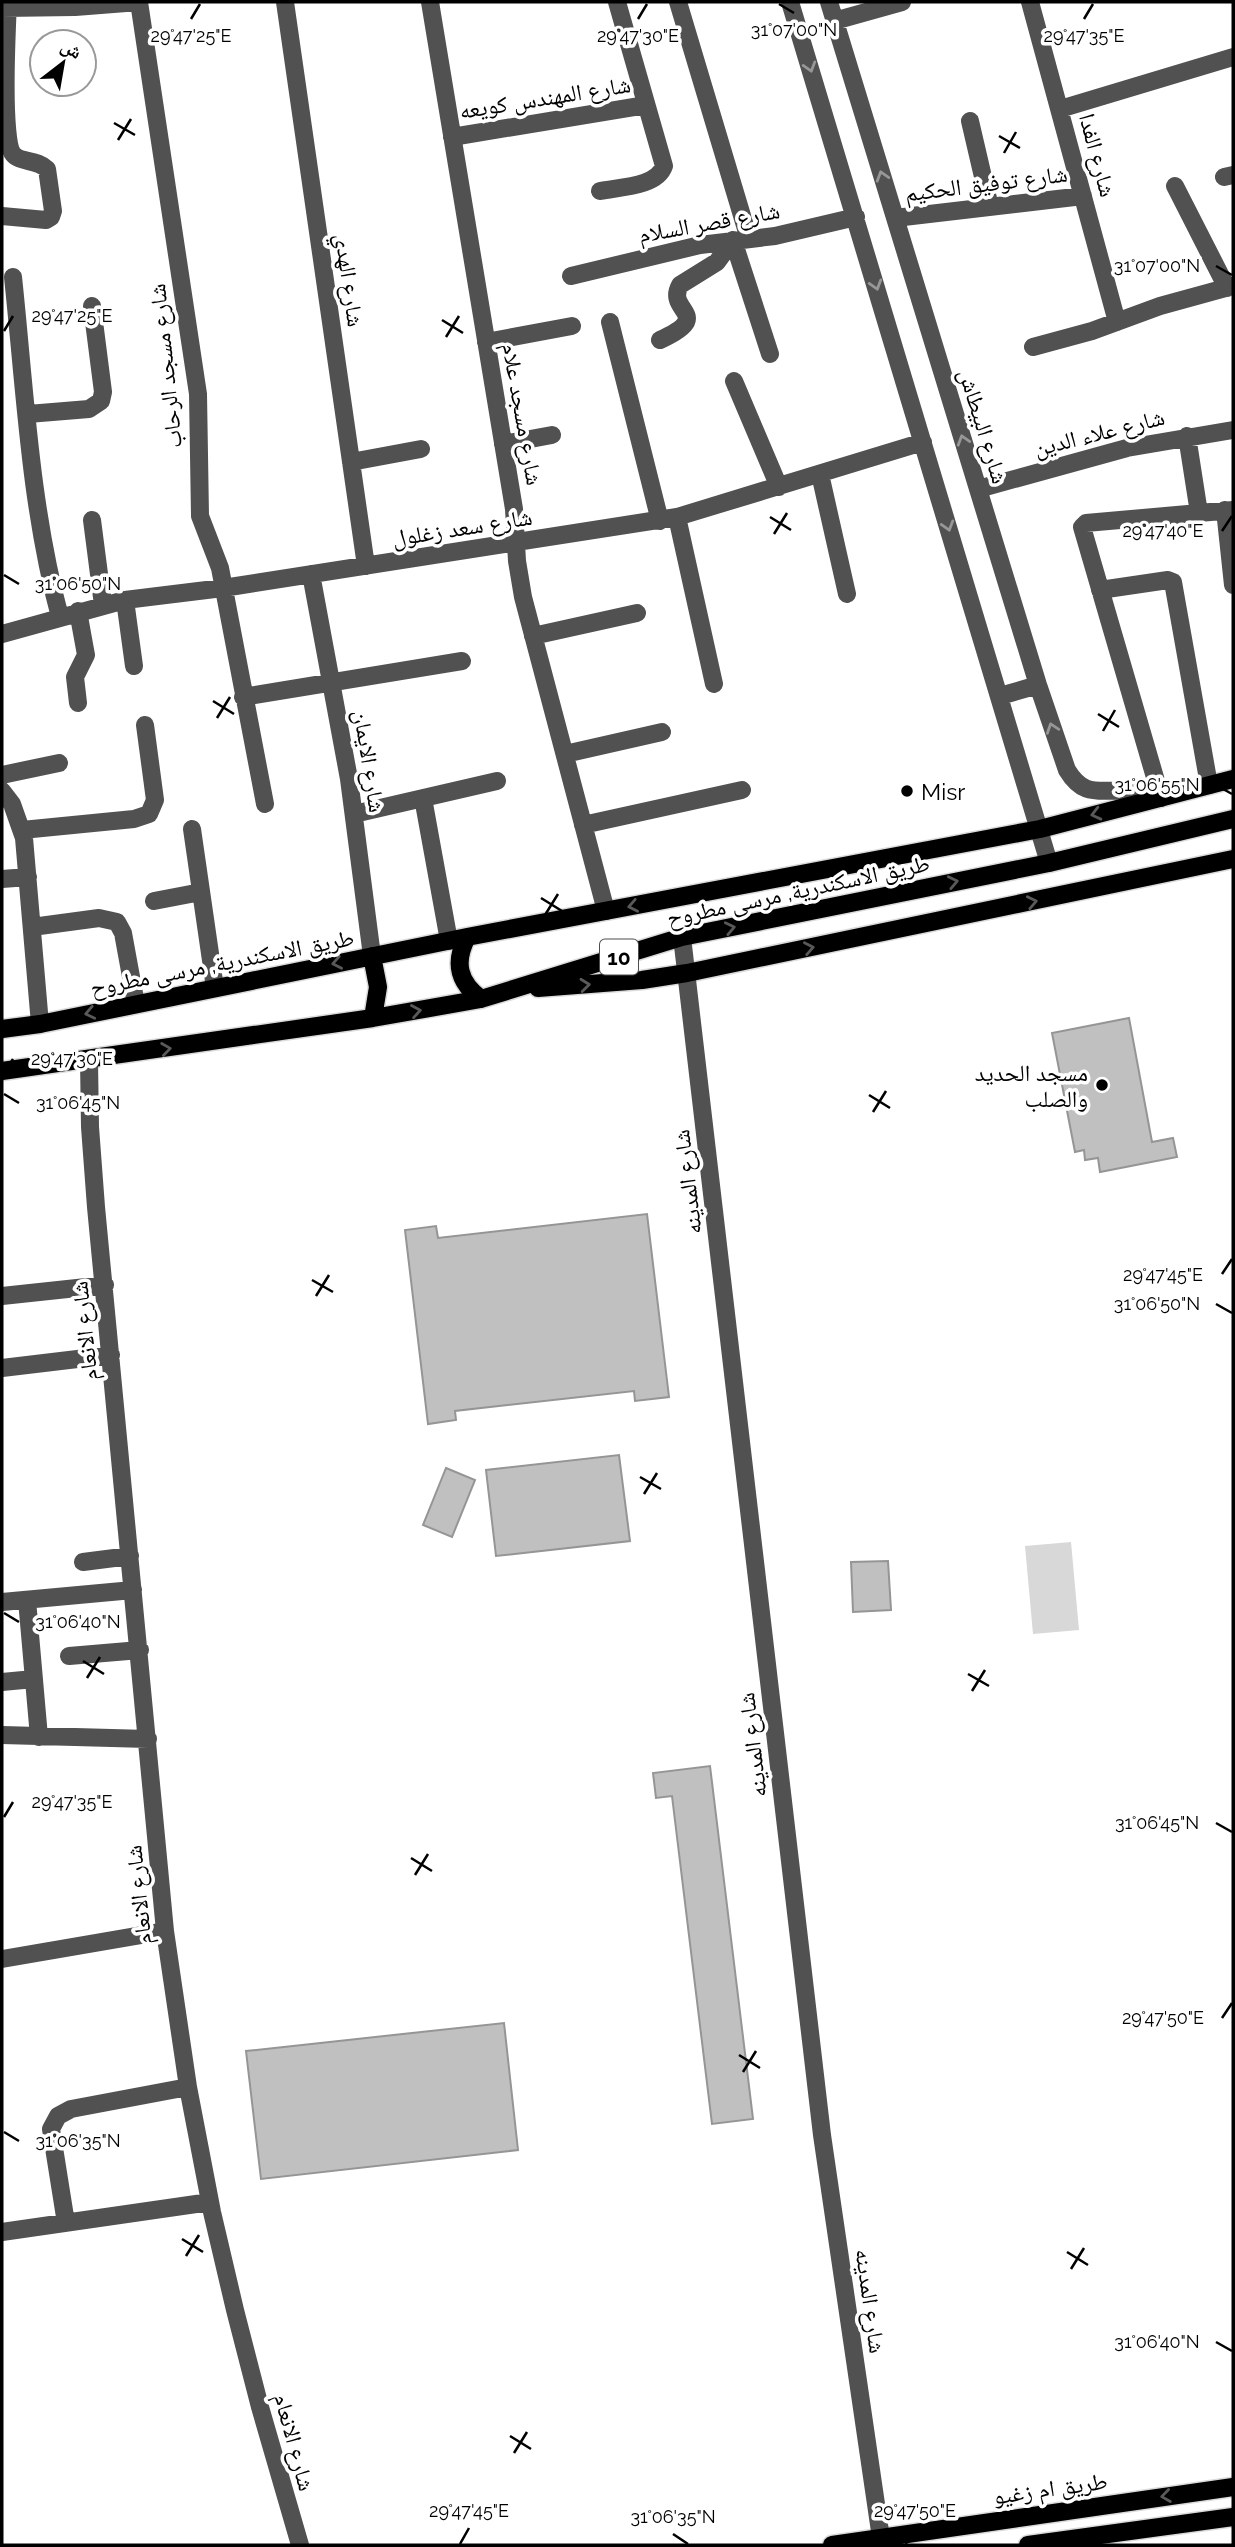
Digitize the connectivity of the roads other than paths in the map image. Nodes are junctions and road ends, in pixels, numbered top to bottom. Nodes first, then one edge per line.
1 (139, 2) edge
2 (285, 2) edge
3 (430, 2) edge
4 (617, 2) edge
5 (678, 2) edge
6 (790, 2) edge
7 (829, 2) edge
8 (902, 2) edge
9 (1030, 2) edge
10 (6, 6) edge
11 (834, 21) junction
12 (1233, 57) edge
13 (646, 105) junction
14 (4, 109) edge
15 (1060, 109) junction
16 (970, 121) dead end
17 (452, 137) junction
18 (1174, 186) dead end
19 (600, 191) dead end
20 (1083, 195) junction
21 (990, 207) junction
22 (2, 216) edge
23 (856, 217) junction
24 (895, 218) junction
25 (741, 240) junction
26 (571, 276) dead end
27 (13, 277) dead end
28 (1230, 287) edge
29 (92, 306) dead end
30 (610, 322) dead end
31 (1117, 322) junction
32 (572, 326) dead end
33 (660, 340) dead end
34 (486, 342) junction
35 (1033, 347) dead end
36 (770, 354) dead end
37 (734, 381) dead end
38 (27, 414) junction
39 (1233, 430) edge
40 (552, 435) dead end
41 (1187, 436) junction
42 (923, 442) junction
43 (503, 443) junction
44 (421, 449) dead end
45 (351, 462) junction
46 (820, 474) junction
47 (779, 487) junction
48 (978, 489) junction
49 (1229, 510) edge
50 (1199, 513) junction
51 (669, 519) junction
52 (92, 520) dead end
53 (517, 543) junction
54 (366, 566) junction
55 (311, 574) junction
56 (1233, 585) edge
57 (223, 588) junction
58 (1100, 590) junction
59 (847, 594) dead end
60 (125, 600) junction
61 (103, 604) junction
62 (78, 611) junction
63 (637, 613) dead end
64 (60, 617) junction
65 (3, 628) edge
66 (533, 636) junction
67 (462, 661) dead end
68 (134, 666) dead end
69 (331, 682) junction
70 (715, 684) dead end
71 (1038, 685) junction
72 (1000, 696) junction
73 (243, 697) junction
74 (78, 703) dead end
75 (145, 724) dead end
76 (662, 732) dead end
77 (565, 754) junction
78 (59, 763) dead end
79 (2, 775) edge
80 (1233, 779) edge
81 (497, 781) dead end
82 (1209, 785) junction
83 (742, 790) dead end
84 (2, 791) edge
85 (423, 798) junction
86 (1157, 799) junction
87 (265, 804) dead end
88 (354, 814) junction
89 (1233, 819) edge
90 (583, 825) junction
91 (192, 829) dead end
92 (1040, 829) junction
93 (22, 830) junction
94 (1233, 859) edge
95 (1049, 863) junction
96 (27, 877) junction
97 (2, 879) edge
98 (201, 892) junction
99 (154, 901) dead end
100 (607, 911) junction
101 (32, 927) junction
102 (682, 937) junction
103 (458, 939) junction
104 (372, 956) junction
105 (687, 973) junction
106 (215, 988) junction
107 (517, 989) junction
108 (481, 999) junction
109 (136, 1004) junction
110 (373, 1018) junction
111 (40, 1024) junction
112 (2, 1029) edge
113 (89, 1060) junction
114 (2, 1071) edge
115 (105, 1285) junction
116 (2, 1296) edge
117 (111, 1355) junction
118 (2, 1368) edge
119 (130, 1556) junction
120 (83, 1562) dead end
121 (134, 1590) junction
122 (27, 1600) junction
123 (2, 1602) edge
124 (140, 1650) junction
125 (69, 1656) dead end
126 (34, 1679) junction
127 (2, 1682) edge
128 (2, 1735) edge
129 (39, 1737) junction
130 (148, 1739) junction
131 (165, 1931) junction
132 (2, 1959) edge
133 (188, 2087) junction
134 (210, 2202) junction
135 (66, 2223) junction
136 (2, 2232) edge
137 (1233, 2487) edge
138 (1233, 2516) edge
139 (882, 2541) edge
140 (299, 2545) edge
141 (832, 2545) edge
142 (1028, 2545) edge

1 - 10 street
1 - 57 street, شارع مسجد الرحاب
2 - 45 street, شارع الهدي
3 - 17 street, شارع مسجد علام
4 - 13 street
5 - 25 street
6 -> 23 street
7 - 11 street, شارع البيطاش
8 - 11 street
9 - 15 street, شارع الفدا
10 - 14 street
24 -> 11 street, شارع البيطاش
12 - 15 street
13 - 17 street, شارع المهندس كويعه
13 - 19 street
14 - 22 street
15 - 20 street, شارع الفدا
16 - 21 street
17 - 34 street, شارع مسجد علام
18 - 28 street
20 - 21 street, شارع توفيق الحكيم
20 - 31 street, شارع الفدا
21 - 24 street, شارع توفيق الحكيم
23 - 25 street, شارع قصر السلام
23 -> 42 street
48 -> 24 street, شارع البيطاش
25 - 26 street, شارع قصر السلام
25 - 33 street
25 - 36 street
27 - 38 street
28 - 31 street
29 - 38 street
30 - 51 street
31 - 35 street
32 - 34 street
34 - 43 street, شارع مسجد علام
37 - 47 street
38 - 64 street
39 - 41 street, شارع علاء الدين
40 - 43 street
41 - 48 street, شارع علاء الدين
41 - 50 street
42 - 46 street, شارع سعد زغلول
42 -> 72 street
43 - 53 street, شارع مسجد علام
44 - 45 street
45 - 54 street, شارع الهدي
46 - 47 street, شارع سعد زغلول
46 - 59 street
47 - 51 street, شارع سعد زغلول
48 - 71 street, شارع البيطاش
49 - 50 street
49 - 56 street
50 - 58 street
51 - 53 street, شارع سعد زغلول
51 - 70 street
52 - 61 street
53 - 54 street, شارع سعد زغلول
53 - 66 street, شارع مسجد علام
54 - 55 street, شارع سعد زغلول
55 - 57 street, شارع سعد زغلول
55 - 69 street, شارع الايمان
57 - 60 street, شارع سعد زغلول
57 - 73 street, شارع مسجد الرحاب
58 - 82 street
58 - 86 street
60 - 61 street, شارع سعد زغلول
60 - 68 street
61 - 62 street, شارع سعد زغلول
62 - 64 street, شارع سعد زغلول
62 - 74 street
63 - 66 street
64 - 65 street, شارع سعد زغلول
66 - 77 street, شارع مسجد علام
67 - 69 street
69 - 73 street
69 - 88 street, شارع الايمان
71 - 72 street
86 -> 71 street, شارع البيطاش
72 - 92 street
73 - 87 street, شارع مسجد الرحاب
75 - 93 street
76 - 77 street
77 - 90 street, شارع مسجد علام
78 - 79 street
80 - 82 main road, طريق الاسكندرية, مرسى مطروح / 10
81 - 85 street
82 - 86 main road, طريق الاسكندرية, مرسى مطروح / 10
83 - 90 street
84 - 93 street
85 - 88 street
85 - 103 street
86 -> 92 main road, طريق الاسكندرية, مرسى مطروح / 10
88 - 104 street, شارع الايمان
89 - 95 main road, طريق الاسكندرية, مرسى مطروح / 10
90 - 100 street, شارع مسجد علام
91 - 98 street
92 - 95 street
92 -> 100 main road, طريق الاسكندرية, مرسى مطروح / 10
93 - 96 street
105 -> 94 main road
102 -> 95 main road, طريق الاسكندرية, مرسى مطروح / 10
96 - 97 street
96 - 101 street
98 - 99 street
98 - 106 street
100 - 103 main road, طريق الاسكندرية, مرسى مطروح / 10
101 - 109 street
101 - 111 street
102 - 105 street, شارع المدينه
102 - 107 main road, طريق الاسكندرية, مرسى مطروح / 10
103 - 104 main road, طريق الاسكندرية, مرسى مطروح / 10
103 - 108 main road
104 -> 106 main road, طريق الاسكندرية, مرسى مطروح / 10
104 - 110 main road
107 -> 105 main road
105 - 139 street, شارع المدينه
106 - 109 main road, طريق الاسكندرية, مرسى مطروح / 10
107 - 108 main road, طريق الاسكندرية, مرسى مطروح / 10
110 -> 108 main road, طريق الاسكندرية, مرسى مطروح / 10
109 -> 111 main road, طريق الاسكندرية, مرسى مطروح / 10
113 -> 110 main road, طريق الاسكندرية, مرسى مطروح / 10
111 - 112 main road, طريق الاسكندرية, مرسى مطروح / 10
113 - 114 main road, طريق الاسكندرية, مرسى مطروح / 10
113 - 115 street, شارع الانعام
115 - 116 street
115 - 117 street, شارع الانعام
117 - 118 street
117 - 119 street, شارع الانعام
119 - 120 street
119 - 121 street, شارع الانعام
121 - 122 street
121 - 124 street, شارع الانعام
122 - 123 street
122 - 126 street
124 - 125 street
124 - 130 street, شارع الانعام
126 - 127 street
126 - 129 street
128 - 129 street
129 - 130 street
130 - 131 street, شارع الانعام
131 - 132 street
131 - 133 street, شارع الانعام
133 - 134 street, شارع الانعام
133 - 135 street
134 - 135 street
134 - 140 street, شارع الانعام
135 - 136 street
137 -> 139 main road, طريق ام زغيو
138 - 142 main road
139 - 141 main road, طريق ام زغيو

